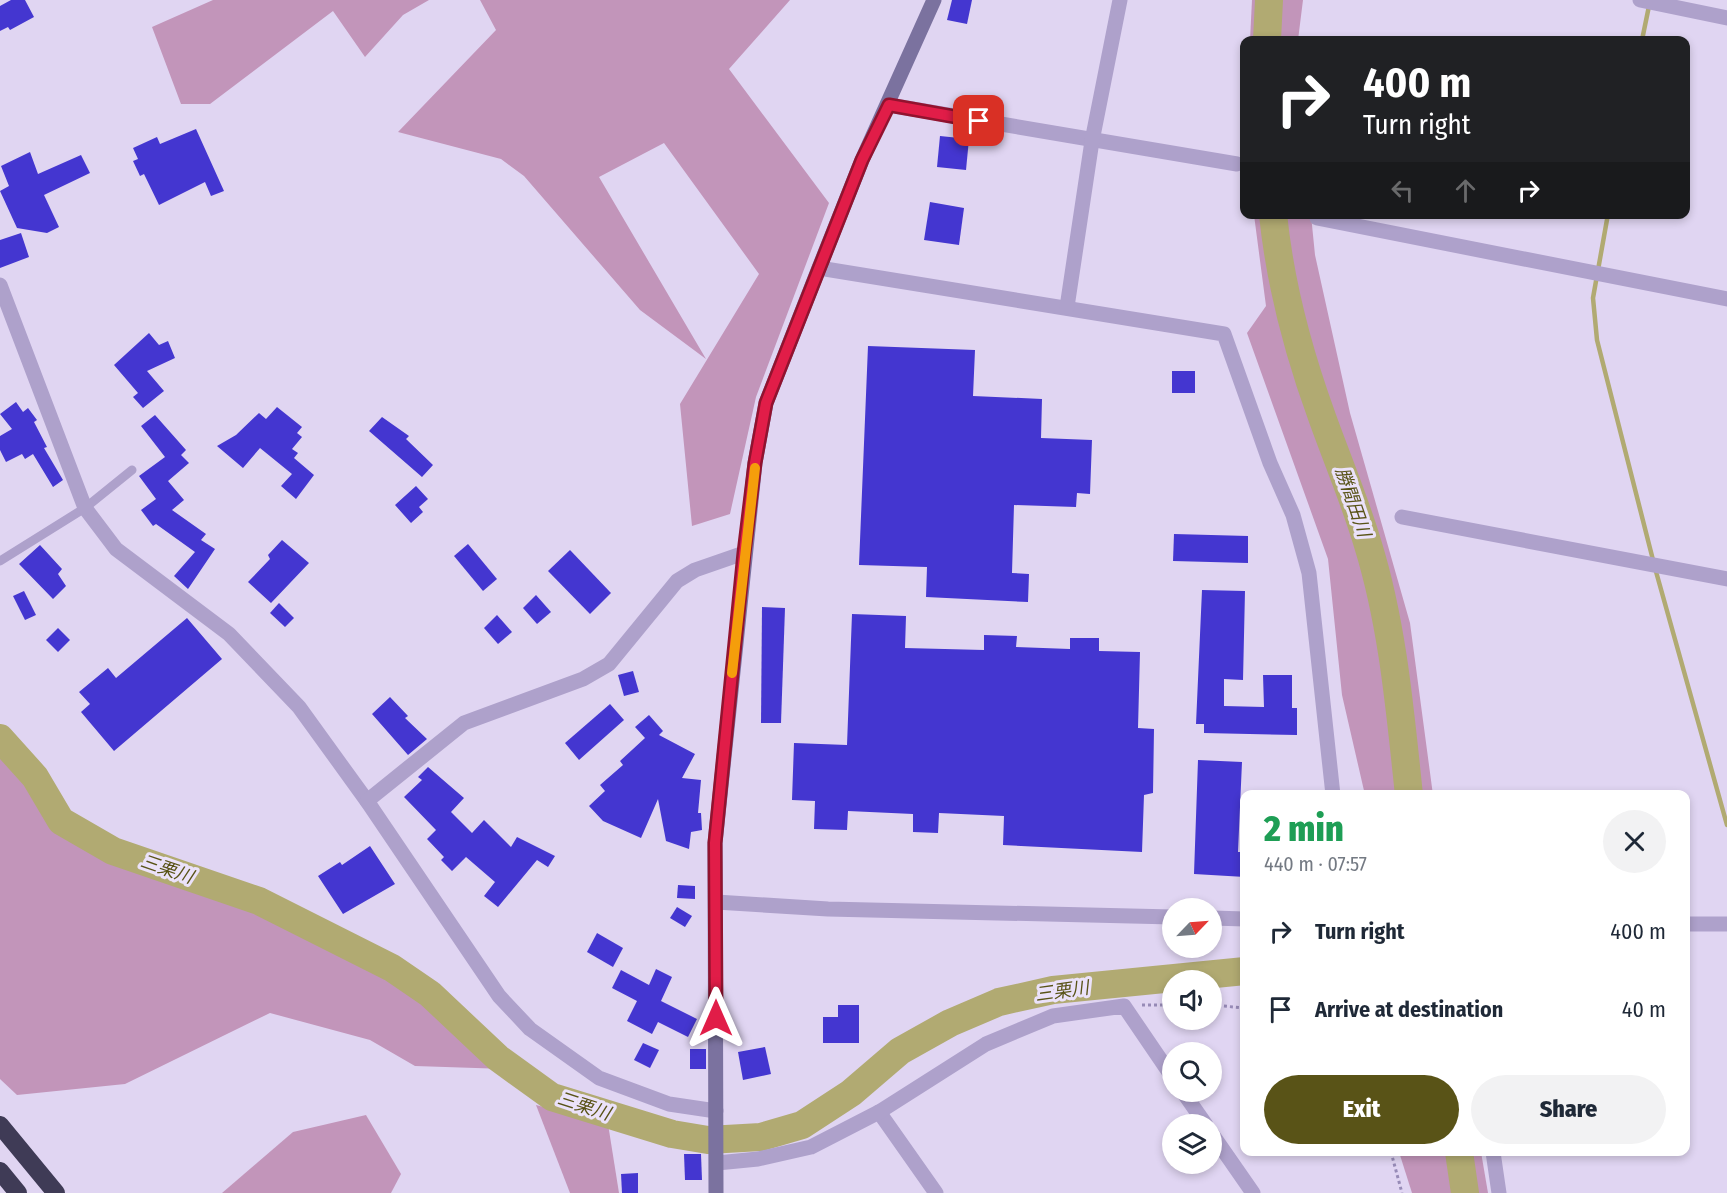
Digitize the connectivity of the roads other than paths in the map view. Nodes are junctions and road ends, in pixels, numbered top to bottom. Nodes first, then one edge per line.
1 (934, 0) edge
2 (1120, 0) edge
3 (1640, 0) edge
4 (1727, 18) edge
5 (889, 105) junction
6 (1092, 141) junction
7 (1237, 164) dead end
8 (1322, 219) edge
9 (819, 268) junction
10 (0, 285) edge
11 (1727, 299) edge
12 (1067, 307) junction
13 (132, 470) dead end
14 (85, 508) junction
15 (1402, 517) dead end
16 (744, 553) junction
17 (0, 561) edge
18 (1727, 579) edge
19 (1332, 790) edge
20 (367, 801) junction
21 (716, 902) junction
22 (1162, 917) edge
23 (1222, 918) edge
24 (1240, 919) edge
25 (1690, 924) edge
26 (1727, 924) edge
27 (1162, 1062) edge
28 (716, 1111) junction
29 (879, 1112) junction
30 (0, 1125) edge
31 (1222, 1149) edge
32 (1494, 1156) edge
33 (717, 1163) junction
34 (0, 1171) edge
35 (18, 1193) edge
36 (56, 1193) edge
37 (716, 1193) edge
38 (936, 1193) edge
39 (1252, 1193) edge
40 (1499, 1193) edge

1 - 5 street
2 - 6 street
3 - 4 street
5 - 6 street
5 - 9 street
6 - 7 street
6 - 12 street
8 - 11 street
9 - 12 street
9 - 16 street
10 - 14 street
12 - 19 street
13 - 14 lane
14 - 17 lane
14 - 20 street
15 - 18 street
16 - 20 street
16 - 21 street
20 - 28 street
21 - 22 street
21 - 28 street
23 - 24 street
25 - 26 street
27 - 29 street
28 - 33 street
29 - 33 street
29 - 38 street
30 - 36 highway
31 - 39 street
32 - 40 street
33 - 37 street
34 - 35 highway

